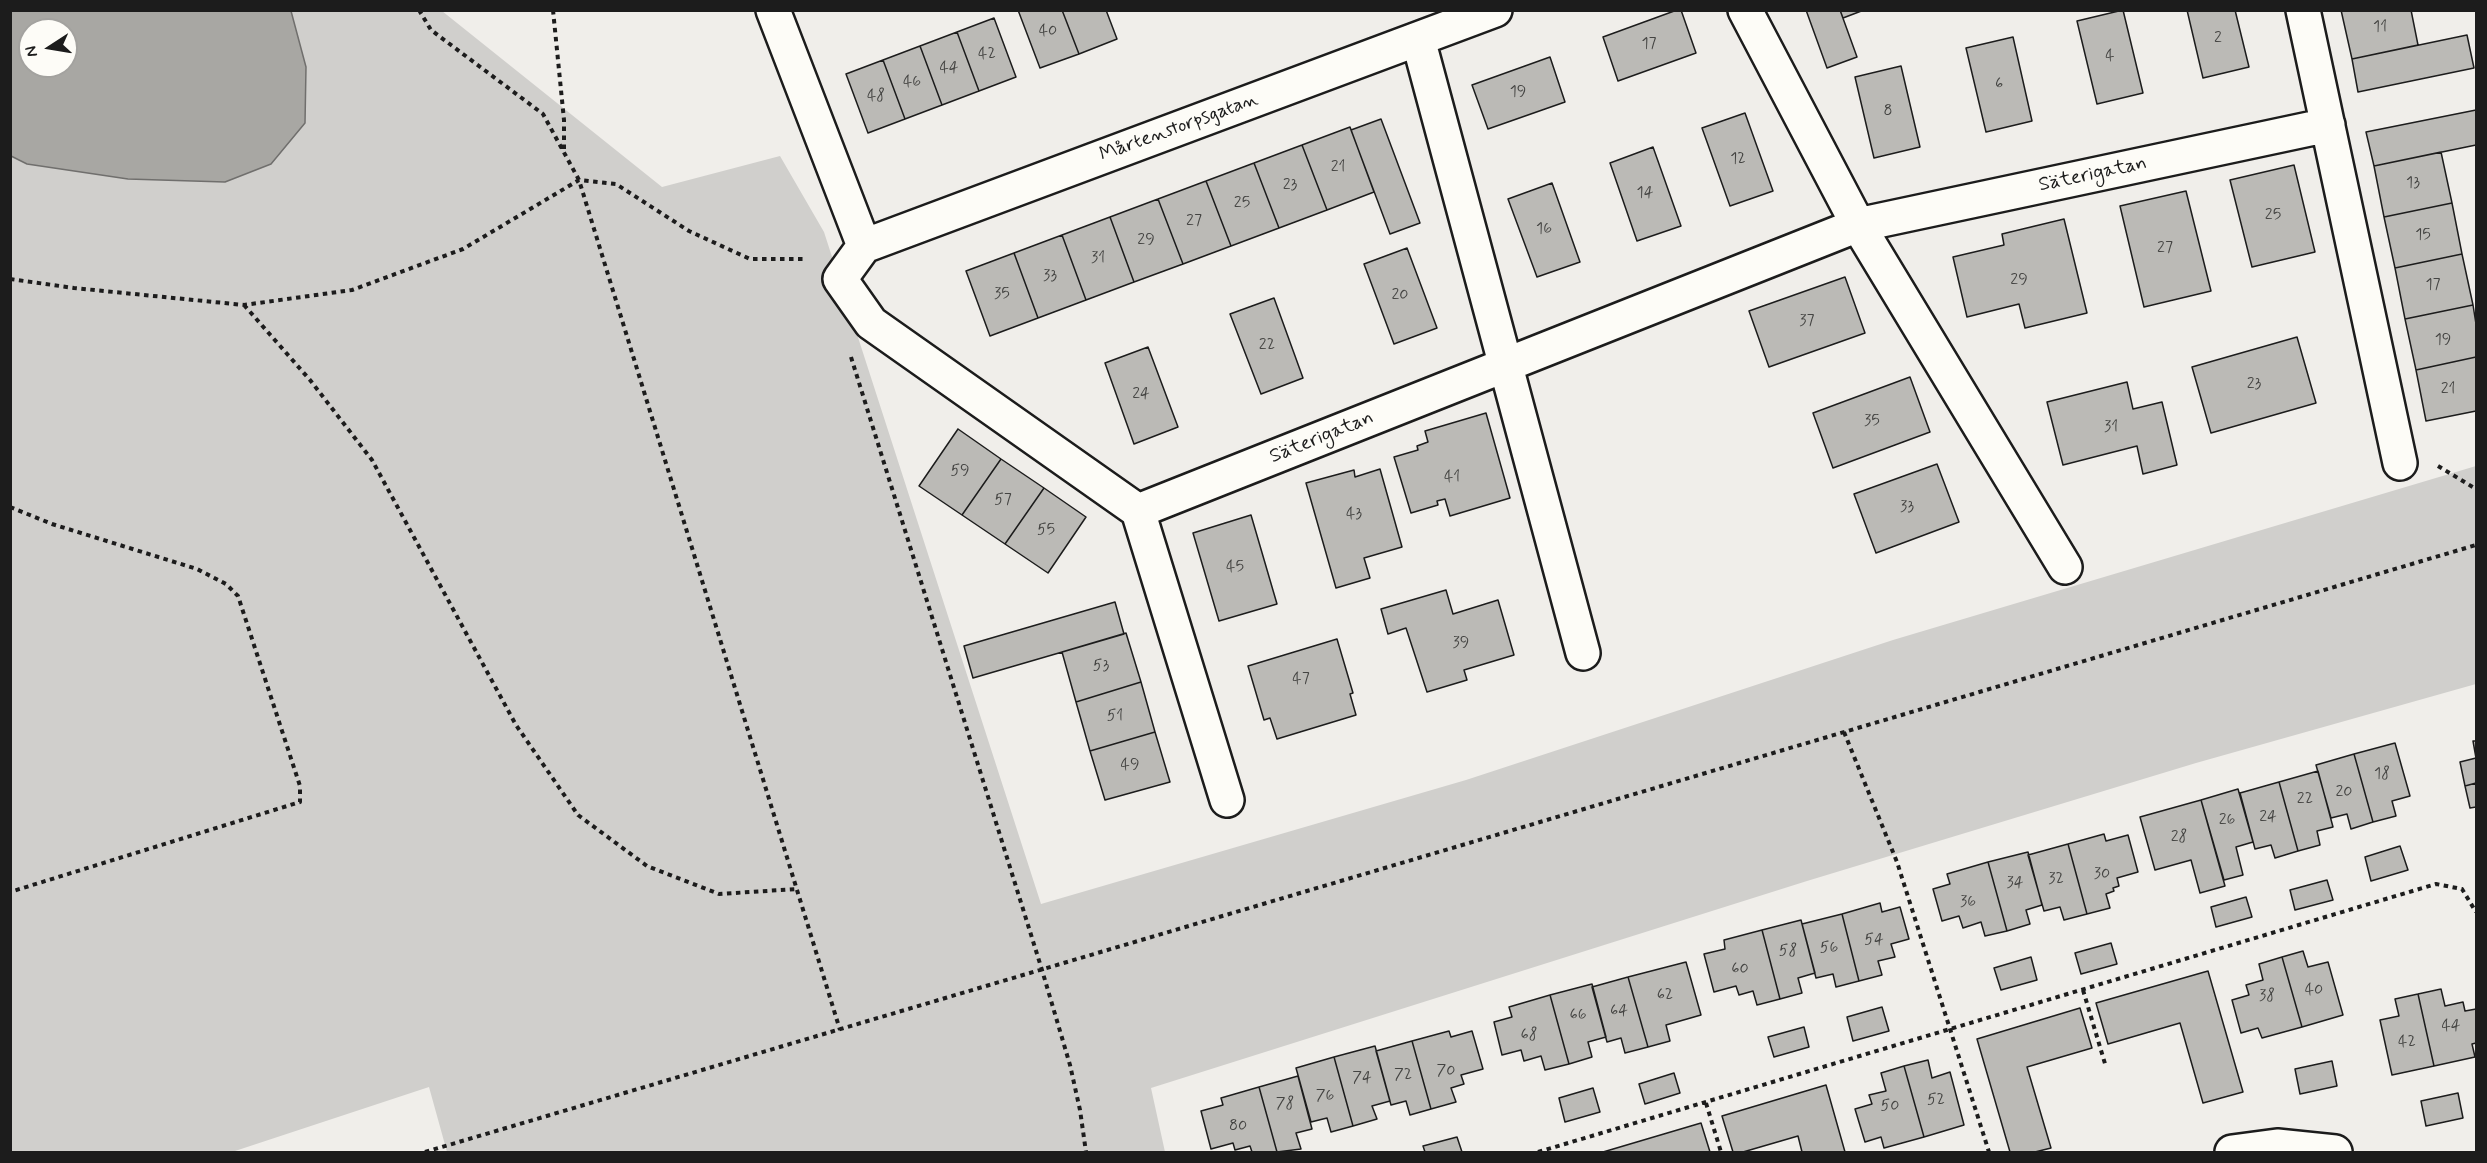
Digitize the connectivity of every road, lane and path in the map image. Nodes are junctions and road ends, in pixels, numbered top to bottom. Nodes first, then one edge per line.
1 (419, 10) edge
2 (553, 10) edge
3 (773, 10) edge
4 (1495, 10) edge
5 (1745, 10) edge
6 (2303, 10) edge
7 (1418, 39) junction
8 (2328, 125) junction
9 (564, 152) junction
10 (579, 180) junction
11 (1858, 225) junction
12 (864, 246) junction
13 (10, 279) edge
14 (840, 279) junction
15 (244, 305) junction
16 (850, 348) dead end
17 (1506, 365) junction
18 (2400, 463) dead end
19 (10, 507) edge
20 (1138, 511) junction
21 (2476, 545) edge
22 (2065, 567) dead end
23 (1583, 653) dead end
24 (1844, 732) junction
25 (1227, 800) dead end
26 (797, 889) junction
27 (10, 892) edge
28 (2476, 912) edge
29 (1042, 970) junction
30 (2083, 990) junction
31 (1951, 1029) junction
32 (840, 1030) junction
33 (2106, 1067) dead end
34 (1706, 1103) junction
35 (425, 1152) edge
36 (1086, 1152) edge
37 (1538, 1152) edge
38 (1721, 1152) edge
39 (1989, 1152) edge
40 (2232, 1152) edge
41 (2335, 1152) edge

1 - 9 path
2 - 9 path
3 - 12 street
4 - 7 street, Mårtenstorpsgatan
5 - 11 street
6 - 8 street
7 - 12 street, Mårtenstorpsgatan
7 - 17 street
8 - 11 street, Säterigatan
8 - 18 street
9 - 10 path
10 - 14 path
10 - 15 path
10 - 26 path
11 - 17 street, Säterigatan
11 - 22 street
12 - 14 street
13 - 15 path
14 - 20 street
15 - 26 path
16 - 29 path
17 - 20 street, Säterigatan
17 - 23 street
19 - 27 path
20 - 25 street
21 - 24 path
24 - 29 path
24 - 31 path
26 - 32 path
28 - 30 path
29 - 32 path
29 - 36 path
30 - 31 path
30 - 33 path
31 - 34 path
31 - 39 path
32 - 35 path
34 - 37 path
34 - 38 path
40 - 41 street

